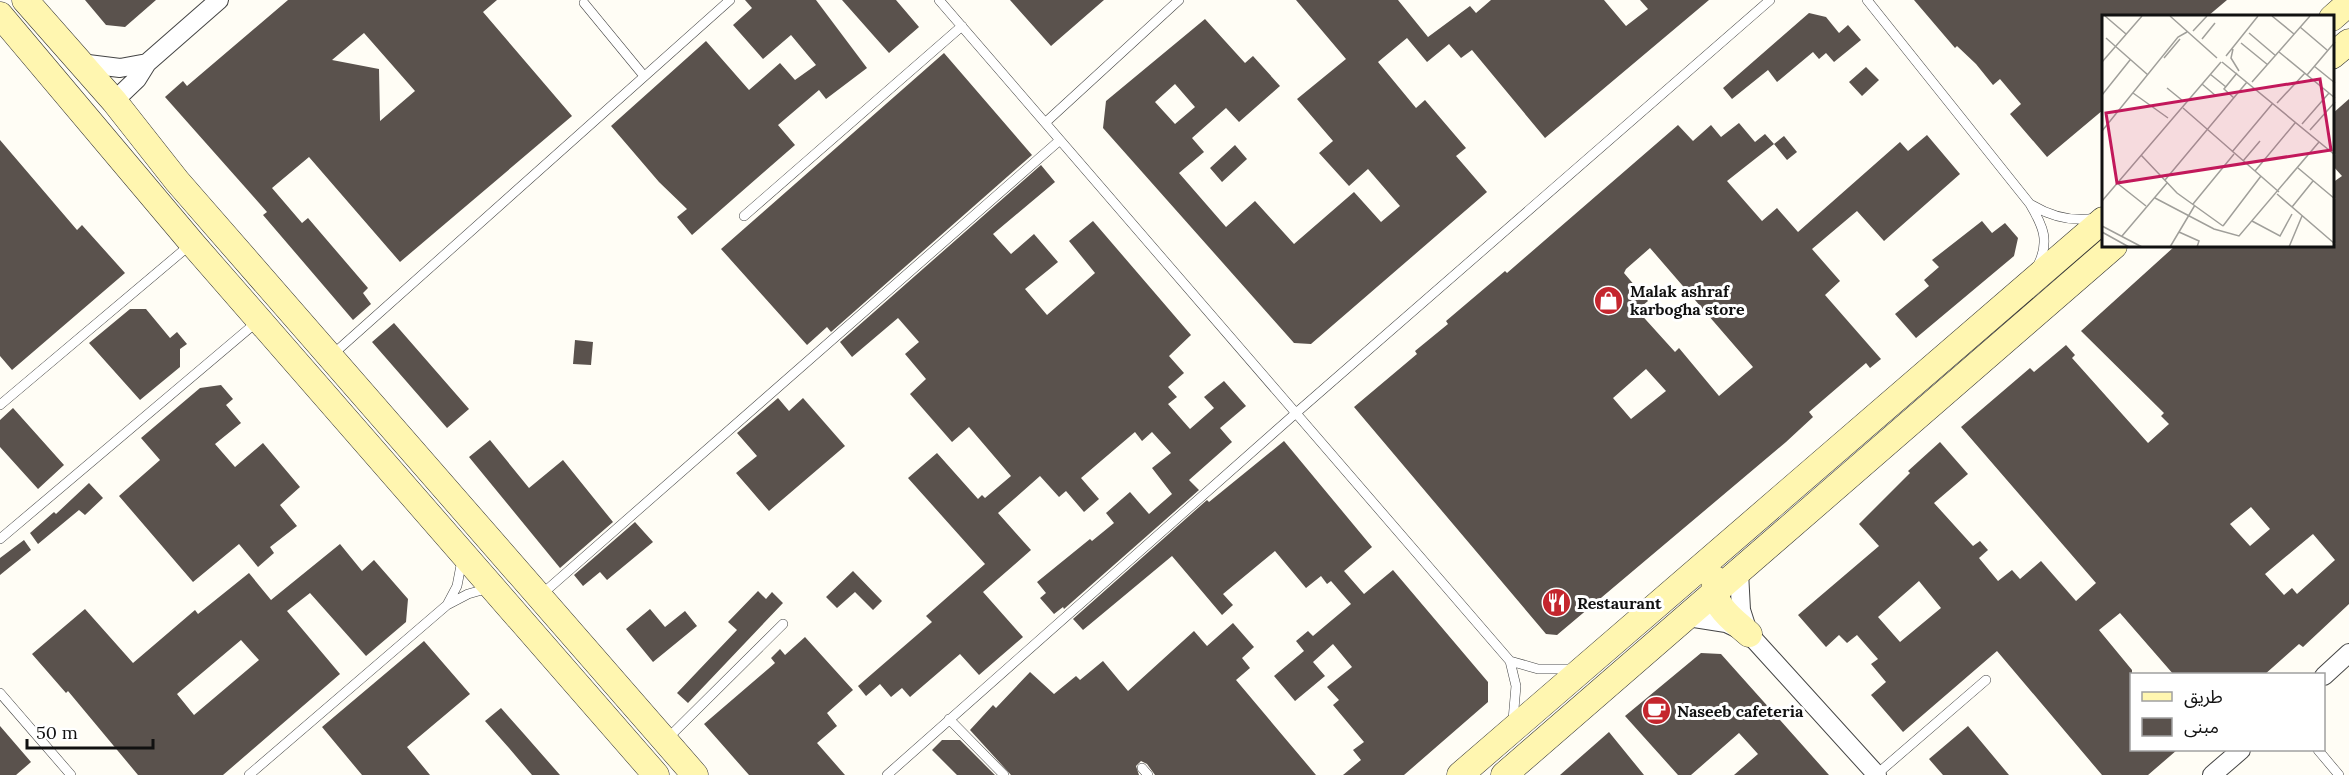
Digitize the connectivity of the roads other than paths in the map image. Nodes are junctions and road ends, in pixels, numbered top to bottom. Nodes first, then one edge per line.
1 (25, 0) edge
2 (219, 0) edge
3 (730, 0) edge
4 (939, 0) edge
5 (1179, 0) edge
6 (1770, 0) edge
7 (1867, 0) edge
8 (584, 3) dead end
9 (0, 15) edge
10 (962, 26) junction
11 (2349, 42) edge
12 (2334, 54) edge
13 (38, 59) junction
14 (80, 63) junction
15 (147, 63) junction
16 (644, 76) junction
17 (114, 101) junction
18 (1046, 122) junction
19 (1060, 140) junction
20 (113, 149) junction
21 (177, 181) junction
22 (2030, 204) junction
23 (744, 216) dead end
24 (2102, 218) edge
25 (2102, 219) edge
26 (192, 243) junction
27 (2112, 248) edge
28 (2031, 279) junction
29 (260, 319) junction
30 (331, 356) junction
31 (0, 405) edge
32 (1296, 413) junction
33 (0, 539) edge
34 (1726, 545) junction
35 (462, 554) junction
36 (1739, 572) junction
37 (492, 587) junction
38 (1714, 594) junction
39 (541, 596) junction
40 (447, 605) junction
41 (1688, 617) junction
42 (783, 624) dead end
43 (1749, 634) junction
44 (2349, 653) edge
45 (1510, 661) junction
46 (1583, 668) junction
47 (2325, 675) edge
48 (1986, 680) dead end
49 (0, 693) edge
50 (949, 719) junction
51 (1510, 733) junction
52 (665, 741) junction
53 (2240, 751) edge
54 (2319, 751) edge
55 (1506, 774) edge
56 (71, 775) edge
57 (249, 775) edge
58 (656, 775) edge
59 (695, 775) edge
60 (888, 775) edge
61 (1004, 775) edge
62 (1460, 775) edge
63 (1877, 775) edge
64 (2212, 775) edge
65 (2339, 775) edge

1 - 14 main road
2 - 15 street
3 - 16 lane
4 - 10 lane
5 - 18 lane
6 - 32 lane
7 - 22 lane
8 - 16 lane
9 - 13 main road
10 - 18 lane
10 - 23 lane
11 - 12 main road
13 - 17 main road
13 - 20 main road
14 - 15 street
14 - 17 main road
15 - 17 street
16 - 30 lane
17 - 21 main road
18 - 19 lane
19 - 32 lane
19 - 39 lane
20 - 21 main road
20 - 26 main road
21 - 30 main road
22 - 24 lane
22 - 28 lane
25 - 28 main road
26 - 29 main road
26 - 31 lane
27 - 36 main road
28 - 34 main road
29 - 33 lane
29 - 35 main road
30 - 39 main road
32 - 45 lane
32 - 50 lane
34 - 38 main road
34 - 46 main road
35 - 37 main road
35 - 40 lane
36 - 38 main road
36 - 43 street
37 - 40 lane
37 - 58 main road
38 - 41 main road
38 - 43 main road
39 - 52 main road
40 - 57 lane
41 - 43 street
41 - 55 main road
42 - 52 lane
43 - 63 street
44 - 47 street
45 - 46 lane
45 - 51 lane
46 - 51 main road
48 - 63 lane
49 - 56 lane
50 - 60 lane
50 - 61 lane
51 - 62 main road
52 - 59 main road
53 - 64 street
54 - 65 lane

